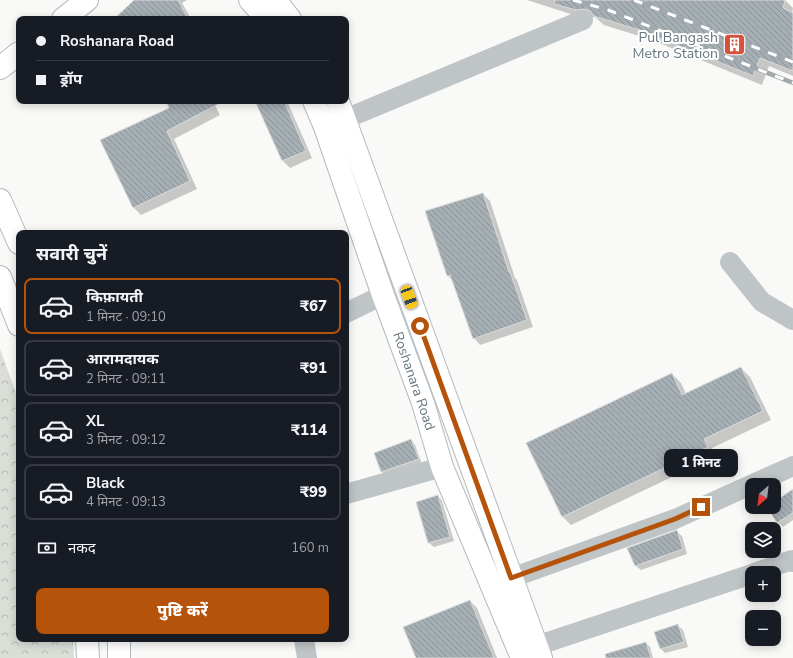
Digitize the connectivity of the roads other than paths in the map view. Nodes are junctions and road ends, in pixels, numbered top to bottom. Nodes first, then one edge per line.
1 (87, 0) edge
2 (250, 0) edge
3 (275, 0) edge
4 (67, 16) edge
5 (263, 16) edge
6 (288, 16) edge
7 (583, 20) dead end
8 (16, 55) edge
9 (0, 68) edge
10 (315, 104) edge
11 (341, 110) edge
12 (0, 200) edge
13 (16, 236) edge
14 (730, 262) dead end
15 (0, 277) edge
16 (383, 295) junction
17 (349, 312) edge
18 (16, 317) edge
19 (793, 320) edge
20 (793, 466) edge
21 (442, 467) junction
22 (349, 493) edge
23 (793, 562) edge
24 (774, 566) edge
25 (745, 576) edge
26 (511, 578) junction
27 (88, 642) edge
28 (119, 642) edge
29 (304, 642) edge
30 (530, 653) edge
31 (88, 658) edge
32 (119, 658) edge
33 (307, 658) edge

1 - 4 street
2 - 5 street
3 - 6 street
7 - 11 street
8 - 9 street
10 - 16 street, Roshanara Road
11 - 26 street, Roshanara Road
12 - 13 street
14 - 19 street
15 - 18 street
16 - 17 street
16 - 21 street, Roshanara Road
20 - 26 street
21 - 22 street
21 - 30 street, Roshanara Road
23 - 24 street
25 - 30 street
26 - 30 street, Roshanara Road
27 - 31 street
28 - 32 street
29 - 33 street

